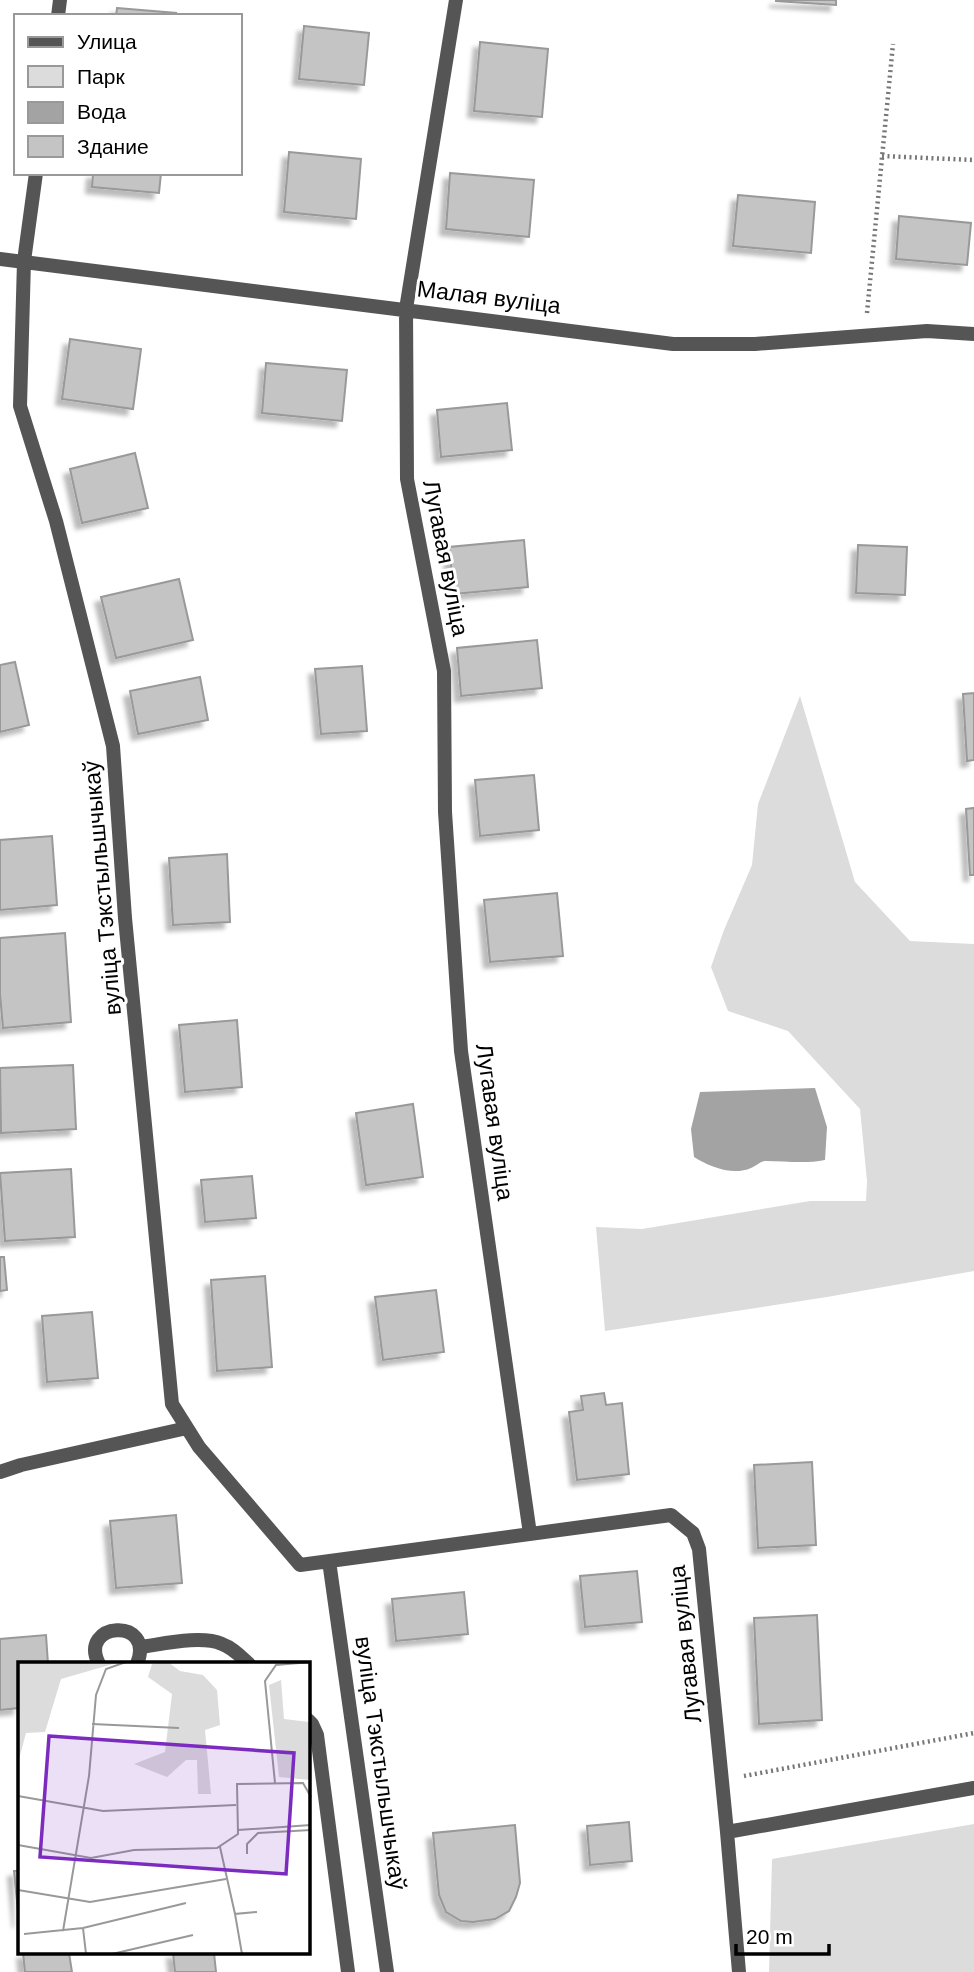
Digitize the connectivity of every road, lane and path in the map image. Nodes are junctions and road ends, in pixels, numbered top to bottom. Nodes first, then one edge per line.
1 (456, 0) edge
2 (893, 44) dead end
3 (882, 156) junction
4 (974, 160) edge
5 (36, 175) edge
6 (0, 259) edge
7 (24, 261) junction
8 (406, 309) junction
9 (974, 334) edge
10 (865, 335) junction
11 (187, 1428) junction
12 (0, 1472) edge
13 (530, 1534) junction
14 (329, 1561) junction
15 (139, 1647) junction
16 (98, 1662) edge
17 (138, 1662) edge
18 (247, 1662) edge
19 (310, 1722) edge
20 (974, 1733) edge
21 (722, 1780) junction
22 (974, 1788) edge
23 (727, 1832) junction
24 (348, 1972) edge
25 (387, 1972) edge
26 (739, 1972) edge

1 - 8 street, Лугавая вуліца
2 - 3 path
3 - 4 path
3 - 10 path
5 - 7 street, вуліца Тэкстыльшчыкаў
6 - 7 street, Малая вуліца
7 - 8 street, Малая вуліца
7 - 11 street, вуліца Тэкстыльшчыкаў
8 - 10 street, Малая вуліца
8 - 13 street, Лугавая вуліца
9 - 10 street, Малая вуліца
11 - 12 street
11 - 14 street, вуліца Тэкстыльшчыкаў
13 - 14 street
13 - 21 street, Лугавая вуліца
14 - 25 street, вуліца Тэкстыльшчыкаў
15 - 16 street
15 - 17 street
15 - 18 street
19 - 24 street
20 - 21 path
21 - 23 street, Лугавая вуліца
22 - 23 street
23 - 26 street, Лугавая вуліца

